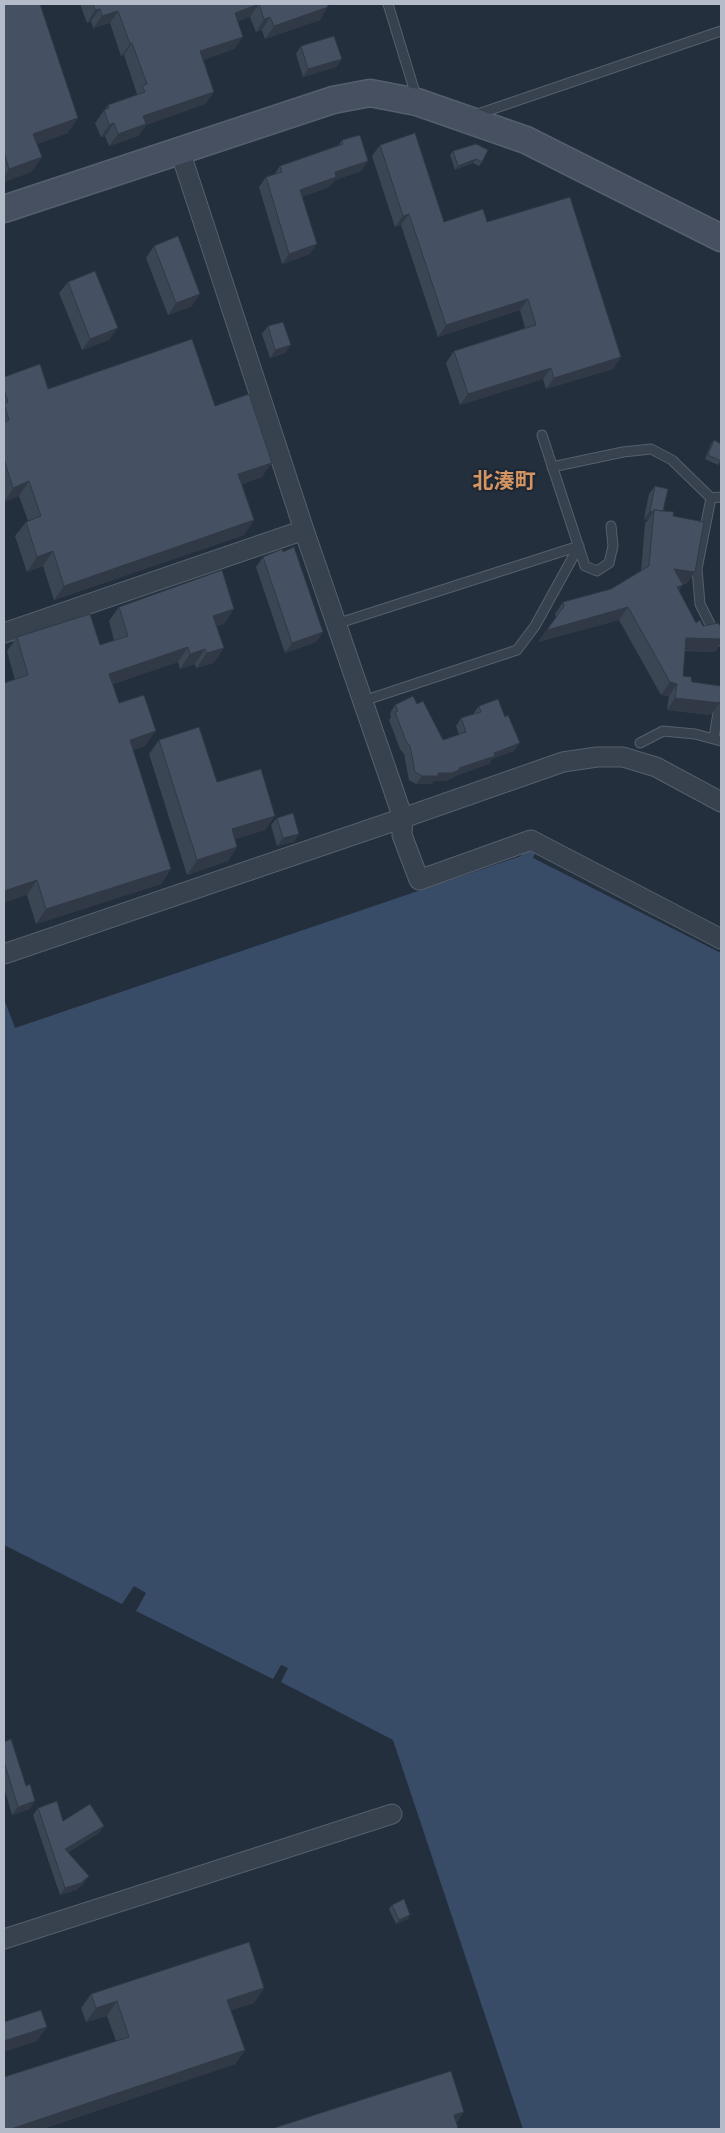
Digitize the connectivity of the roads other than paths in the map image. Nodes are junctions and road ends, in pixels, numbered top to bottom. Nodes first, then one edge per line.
1 (388, 4) edge
2 (721, 31) edge
3 (417, 102) junction
4 (465, 119) junction
5 (180, 151) junction
6 (4, 209) edge
7 (721, 238) edge
8 (542, 435) dead end
9 (552, 467) junction
10 (721, 496) edge
11 (711, 498) junction
12 (611, 526) dead end
13 (304, 530) junction
14 (578, 546) junction
15 (336, 624) junction
16 (4, 633) edge
17 (721, 641) edge
18 (721, 692) edge
19 (363, 701) junction
20 (718, 739) edge
21 (640, 743) dead end
22 (721, 802) edge
23 (403, 818) junction
24 (721, 939) edge
25 (4, 954) edge
26 (392, 1814) dead end
27 (4, 1939) edge

1 - 3 lane
2 - 4 lane
3 - 4 street
3 - 5 street
4 - 7 street
5 - 6 street
5 - 13 street
8 - 9 lane
9 - 11 lane
9 - 14 lane
10 - 11 lane
11 - 17 lane
12 - 14 lane
13 - 15 street
13 - 16 street
14 - 15 lane
14 - 19 lane
15 - 19 street
18 - 20 lane
19 - 23 street
20 - 21 lane
22 - 23 street
23 - 24 street
23 - 25 street
26 - 27 street

